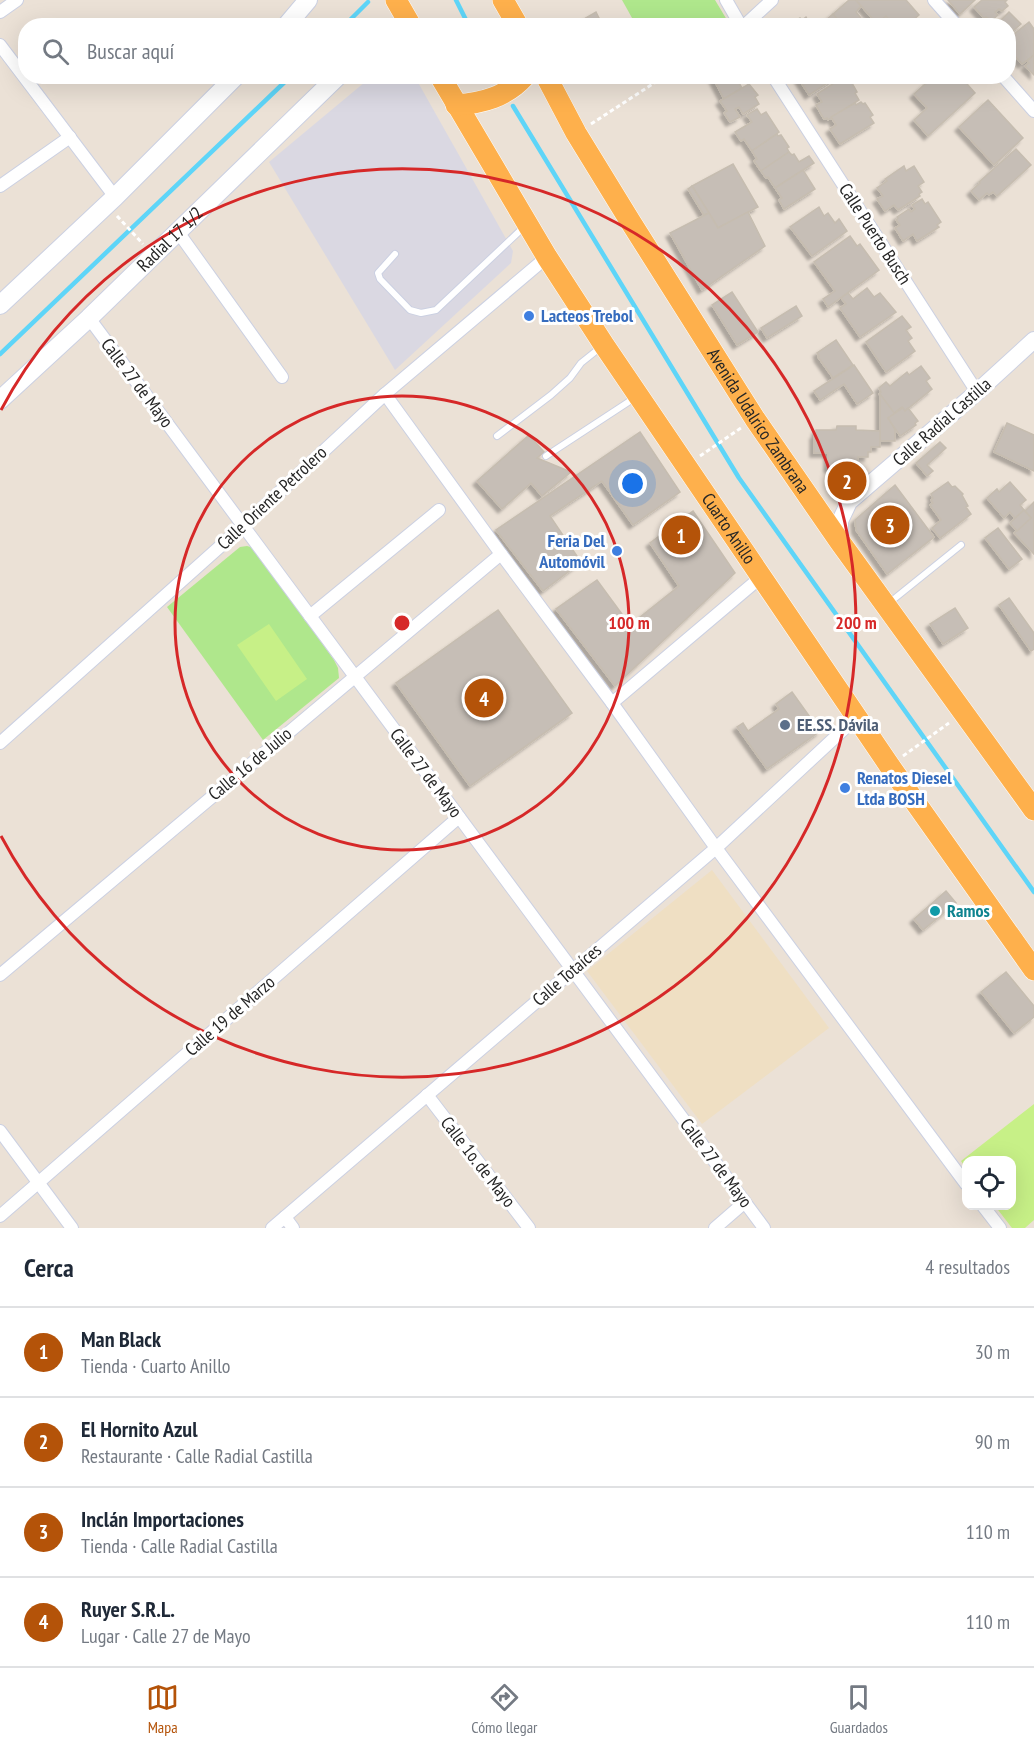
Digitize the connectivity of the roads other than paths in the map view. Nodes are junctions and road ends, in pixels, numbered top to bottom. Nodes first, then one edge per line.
1 (17, 0) edge
2 (308, 0) edge
3 (396, 0) edge
4 (503, 0) edge
5 (726, 0) edge
6 (772, 0) edge
7 (934, 0) edge
8 (0, 12) edge
9 (293, 18) edge
10 (406, 18) edge
11 (513, 18) edge
12 (737, 18) edge
13 (751, 18) edge
14 (950, 18) edge
15 (0, 45) edge
16 (18, 69) edge
17 (30, 84) edge
18 (228, 84) edge
19 (330, 84) edge
20 (444, 84) edge
21 (516, 84) edge
22 (550, 84) edge
23 (778, 84) edge
24 (1010, 84) edge
25 (456, 105) junction
26 (1034, 111) edge
27 (70, 137) junction
28 (0, 186) edge
29 (115, 197) junction
30 (527, 224) junction
31 (178, 231) junction
32 (394, 254) dead end
33 (547, 257) junction
34 (0, 305) edge
35 (89, 318) junction
36 (1034, 340) edge
37 (604, 345) junction
38 (282, 377) dead end
39 (977, 392) junction
40 (385, 394) junction
41 (639, 396) junction
42 (0, 400) edge
43 (497, 436) dead end
44 (546, 456) dead end
45 (849, 502) junction
46 (814, 504) junction
47 (439, 510) dead end
48 (243, 526) junction
49 (840, 542) junction
50 (961, 545) dead end
51 (501, 554) junction
52 (761, 577) junction
53 (886, 605) junction
54 (310, 616) junction
55 (355, 676) junction
56 (612, 703) junction
57 (857, 717) junction
58 (0, 743) edge
59 (1034, 810) edge
60 (459, 817) junction
61 (716, 848) junction
62 (573, 970) junction
63 (1034, 970) edge
64 (0, 975) edge
65 (427, 1095) junction
66 (0, 1131) edge
67 (962, 1179) edge
68 (38, 1183) junction
69 (745, 1202) junction
70 (986, 1210) edge
71 (0, 1215) edge
72 (285, 1217) junction
73 (72, 1228) edge
74 (272, 1228) edge
75 (293, 1228) edge
76 (529, 1228) edge
77 (716, 1228) edge
78 (764, 1228) edge
79 (1000, 1228) edge

1 - 8 street
2 - 9 main road
3 - 10 highway
4 - 11 highway
5 - 12 street
6 - 13 street
7 - 14 street
15 - 16 street
17 - 27 street
18 - 29 main road
19 - 31 main road, Radial 17 1/2
20 - 25 highway, Cuarto Anillo
21 - 25 highway
22 - 46 highway, Avenida Udalrico Zambrana
23 - 39 street, Calle Puerto Busch
24 - 26 street
25 - 30 highway, Cuarto Anillo
27 - 28 street
27 - 29 street
29 - 34 main road
30 - 32 lane
30 - 33 highway, Cuarto Anillo
31 - 35 main road, Radial 17 1/2
31 - 38 street
33 - 37 highway, Cuarto Anillo
33 - 40 street, Calle Oriente Petrolero
35 - 42 main road, Radial 17 1/2
35 - 48 street, Calle 27 de Mayo
36 - 39 street, Calle Radial Castilla
37 - 41 highway, Cuarto Anillo
37 - 43 lane
39 - 45 street, Calle Radial Castilla
40 - 48 street, Calle Oriente Petrolero
40 - 51 street
41 - 44 lane
41 - 52 highway, Cuarto Anillo
45 - 46 street
45 - 49 street, Calle Radial Castilla
46 - 49 highway, Avenida Udalrico Zambrana
47 - 54 street
48 - 54 street, Calle 27 de Mayo
48 - 58 street, Calle Oriente Petrolero
49 - 53 highway, Avenida Udalrico Zambrana
50 - 53 lane
51 - 55 street, Calle 16 de Julio
51 - 56 street
52 - 56 street
52 - 57 highway, Cuarto Anillo
53 - 59 highway, Avenida Udalrico Zambrana
54 - 55 street, Calle 27 de Mayo
55 - 60 street, Calle 27 de Mayo
55 - 64 street, Calle 16 de Julio
56 - 61 street
57 - 61 street, Calle Totaíces
57 - 63 highway, Cuarto Anillo
60 - 62 street, Calle 27 de Mayo
60 - 68 street, Calle 19 de Marzo
61 - 62 street, Calle Totaíces
61 - 67 street
62 - 65 street, Calle Totaíces
62 - 69 street, Calle 27 de Mayo
65 - 72 street, Calle Totaíces
65 - 76 street, Calle 1o. de Mayo
66 - 68 street
68 - 71 street, Calle 19 de Marzo
68 - 73 street
69 - 77 street
69 - 78 street, Calle 27 de Mayo
70 - 79 street
72 - 74 street, Calle Totaíces
72 - 75 street

